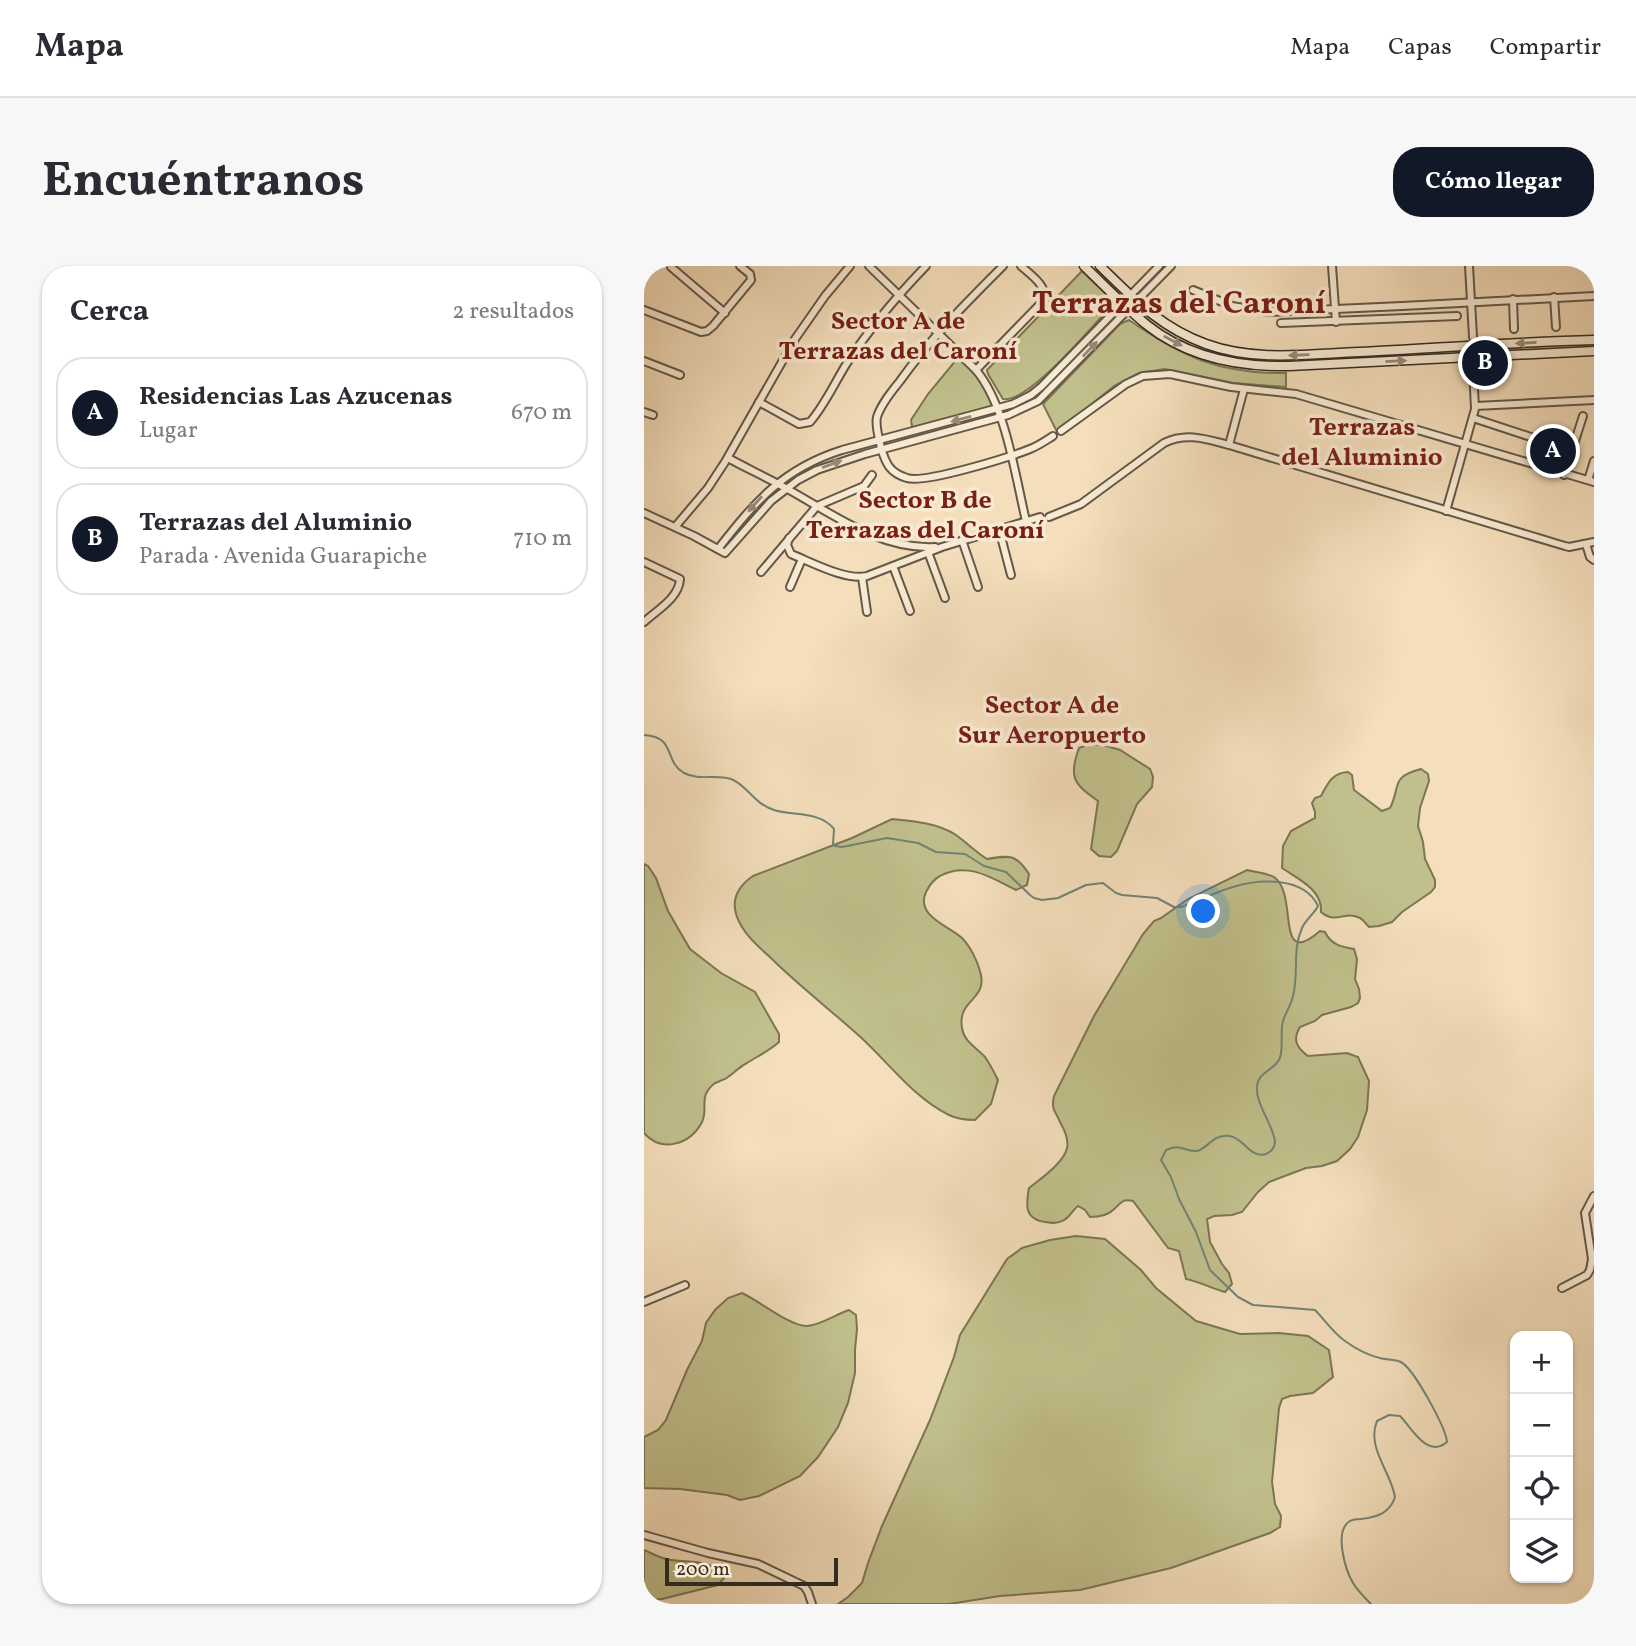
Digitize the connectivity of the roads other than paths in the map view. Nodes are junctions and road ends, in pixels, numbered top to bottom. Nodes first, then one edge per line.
1 (740, 266) edge
2 (850, 266) edge
3 (869, 266) edge
4 (926, 266) edge
5 (1003, 266) edge
6 (1021, 266) edge
7 (1084, 266) edge
8 (1100, 266) edge
9 (1158, 266) edge
10 (1171, 266) edge
11 (1332, 266) edge
12 (1469, 266) edge
13 (671, 268) edge
14 (1193, 290) dead end
15 (899, 295) junction
16 (1594, 296) edge
17 (1554, 297) junction
18 (1133, 298) junction
19 (1513, 299) junction
20 (1471, 302) junction
21 (1126, 306) junction
22 (1402, 306) junction
23 (1335, 309) junction
24 (644, 310) edge
25 (724, 313) junction
26 (1457, 316) dead end
27 (1402, 318) junction
28 (1336, 322) junction
29 (1281, 323) dead end
30 (1556, 327) dead end
31 (1514, 328) dead end
32 (938, 332) junction
33 (1594, 340) edge
34 (1473, 341) junction
35 (1594, 351) edge
36 (1473, 357) junction
37 (644, 361) edge
38 (976, 370) junction
39 (680, 375) dead end
40 (1244, 388) junction
41 (1594, 400) edge
42 (759, 402) junction
43 (1475, 406) junction
44 (998, 409) junction
45 (644, 412) edge
46 (653, 415) dead end
47 (1583, 416) dead end
48 (1000, 417) junction
49 (1473, 418) junction
50 (1061, 431) dead end
51 (1053, 436) dead end
52 (1537, 439) dead end
53 (879, 440) junction
54 (1465, 444) junction
55 (1229, 445) junction
56 (882, 449) junction
57 (1010, 455) junction
58 (727, 458) junction
59 (1594, 461) edge
60 (872, 475) dead end
61 (1564, 475) junction
62 (1592, 478) edge
63 (777, 484) junction
64 (786, 488) junction
65 (817, 506) junction
66 (1446, 511) junction
67 (644, 513) edge
68 (1040, 517) dead end
69 (1049, 517) dead end
70 (1027, 521) junction
71 (675, 527) junction
72 (999, 529) junction
73 (789, 538) junction
74 (962, 540) junction
75 (1594, 542) edge
76 (1586, 544) junction
77 (942, 547) junction
78 (718, 549) junction
79 (928, 552) junction
80 (802, 558) junction
81 (1594, 561) edge
82 (644, 562) edge
83 (893, 566) junction
84 (761, 572) dead end
85 (1012, 575) dead end
86 (862, 577) junction
87 (790, 587) dead end
88 (978, 587) dead end
89 (945, 598) dead end
90 (910, 611) dead end
91 (867, 612) dead end
92 (644, 622) edge
93 (1594, 1196) edge
94 (685, 1285) dead end
95 (1562, 1288) dead end
96 (644, 1302) edge
97 (644, 1535) edge
98 (812, 1604) edge

1 - 25 street
2 - 42 street
3 - 15 street
4 - 15 street
5 - 32 street
6 - 38 street
7 - 21 street
8 - 18 street
9 - 18 street
10 - 18 street
11 - 23 street
12 - 20 street
13 - 25 street
14 - 23 street
15 - 32 street
15 - 42 street
16 - 17 street
17 - 19 street
17 - 30 street
18 - 21 street
34 -> 18 street
19 - 20 street
19 - 31 street
20 - 22 street
20 - 34 street
21 -> 36 street
21 - 44 street
48 -> 21 street
22 - 23 street
22 - 27 street
23 - 28 street
24 - 25 street
26 - 27 street
27 - 28 street
28 - 29 street
32 - 38 street
32 - 53 street
33 -> 34 street
34 - 36 street
35 - 36 street
36 - 43 street
37 - 39 street
38 - 44 street
40 - 50 street
40 - 54 street
40 - 55 street
41 - 43 street
42 - 58 street
43 - 49 street
44 - 48 street
44 -> 53 street
45 - 46 street
47 - 61 street
48 - 56 street
48 - 57 street
49 - 52 street
49 - 54 street
51 - 57 street
53 - 56 street
53 - 63 street
54 - 61 street
54 - 66 street
55 - 66 street
55 - 69 street
56 - 57 street
64 -> 56 street
57 - 70 street
58 - 63 street
58 - 71 street
59 - 62 street
60 - 65 street
61 - 62 street
63 - 64 street
63 -> 78 street
64 - 65 street
64 - 78 street
65 - 73 street
65 - 77 street
66 - 76 street
67 - 71 street
68 - 70 street
70 - 72 street
71 - 78 street
72 - 74 street
72 - 85 street
73 - 80 street
73 - 84 street
74 - 77 street
74 - 88 street
75 - 76 street
76 - 81 street
77 - 79 street
79 - 83 street
79 - 89 street
80 - 86 street
80 - 87 street
82 - 92 street
83 - 86 street
83 - 90 street
86 - 91 street
93 - 95 street
94 - 96 street
97 - 98 street

